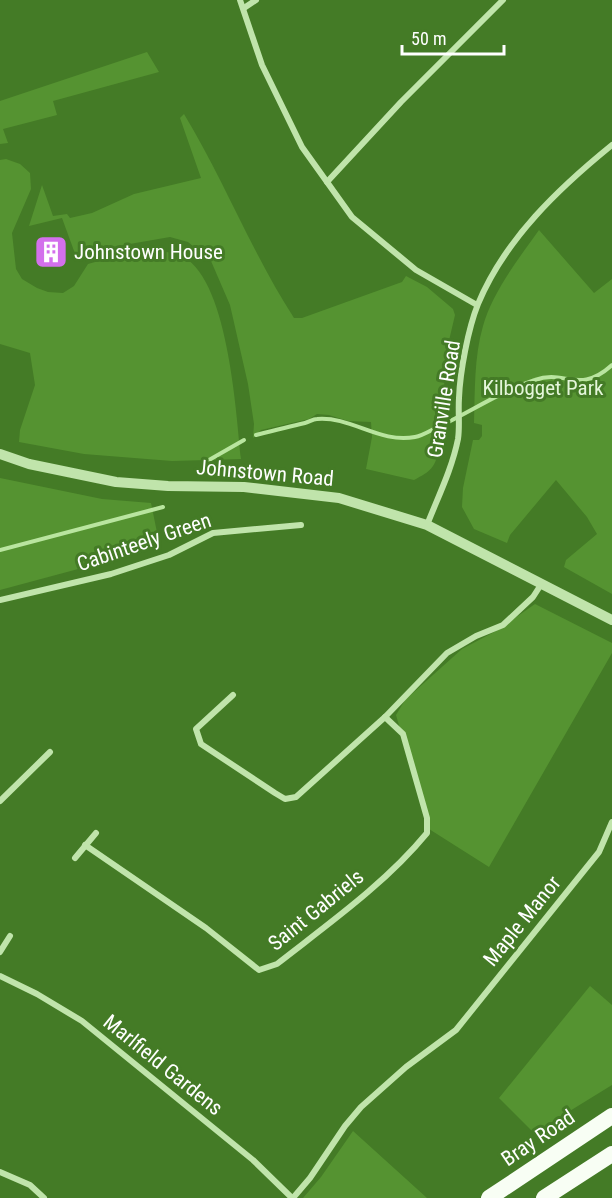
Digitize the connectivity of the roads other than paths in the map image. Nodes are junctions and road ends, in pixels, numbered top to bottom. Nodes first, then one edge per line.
1 (240, 0) edge
2 (256, 0) edge
3 (503, 0) edge
4 (244, 8) junction
5 (612, 145) edge
6 (327, 182) junction
7 (477, 305) junction
8 (0, 454) edge
9 (301, 525) dead end
10 (427, 525) junction
11 (543, 583) junction
12 (0, 600) edge
13 (612, 620) edge
14 (233, 695) dead end
15 (386, 717) junction
16 (50, 752) dead end
17 (0, 801) edge
18 (611, 827) edge
19 (96, 833) dead end
20 (85, 845) junction
21 (75, 858) dead end
22 (10, 936) dead end
23 (0, 952) edge
24 (0, 976) edge
25 (456, 1030) joint
26 (612, 1116) edge
27 (612, 1154) edge
28 (0, 1172) edge
29 (44, 1198) edge
30 (293, 1198) edge
31 (489, 1198) edge
32 (544, 1198) edge

1 - 4 street
2 - 4 street
3 - 6 street
4 - 6 street
5 - 7 street, Granville Road
6 - 7 street
7 - 10 street, Granville Road
8 - 10 street, Johnstown Road
9 - 12 street, Cabinteely Green
10 - 11 street, Johnstown Road
11 - 13 street, Johnstown Road
11 - 15 street
14 - 15 street
15 - 20 street, Saint Gabriels
16 - 17 street
18 - 25 street, Maple Manor
19 - 20 street
20 - 21 street
22 - 23 street
24 - 30 street, Marlfield Gardens
25 - 30 street, Marlfield Gardens
26 - 31 highway, Bray Road
27 - 32 highway
28 - 29 street

